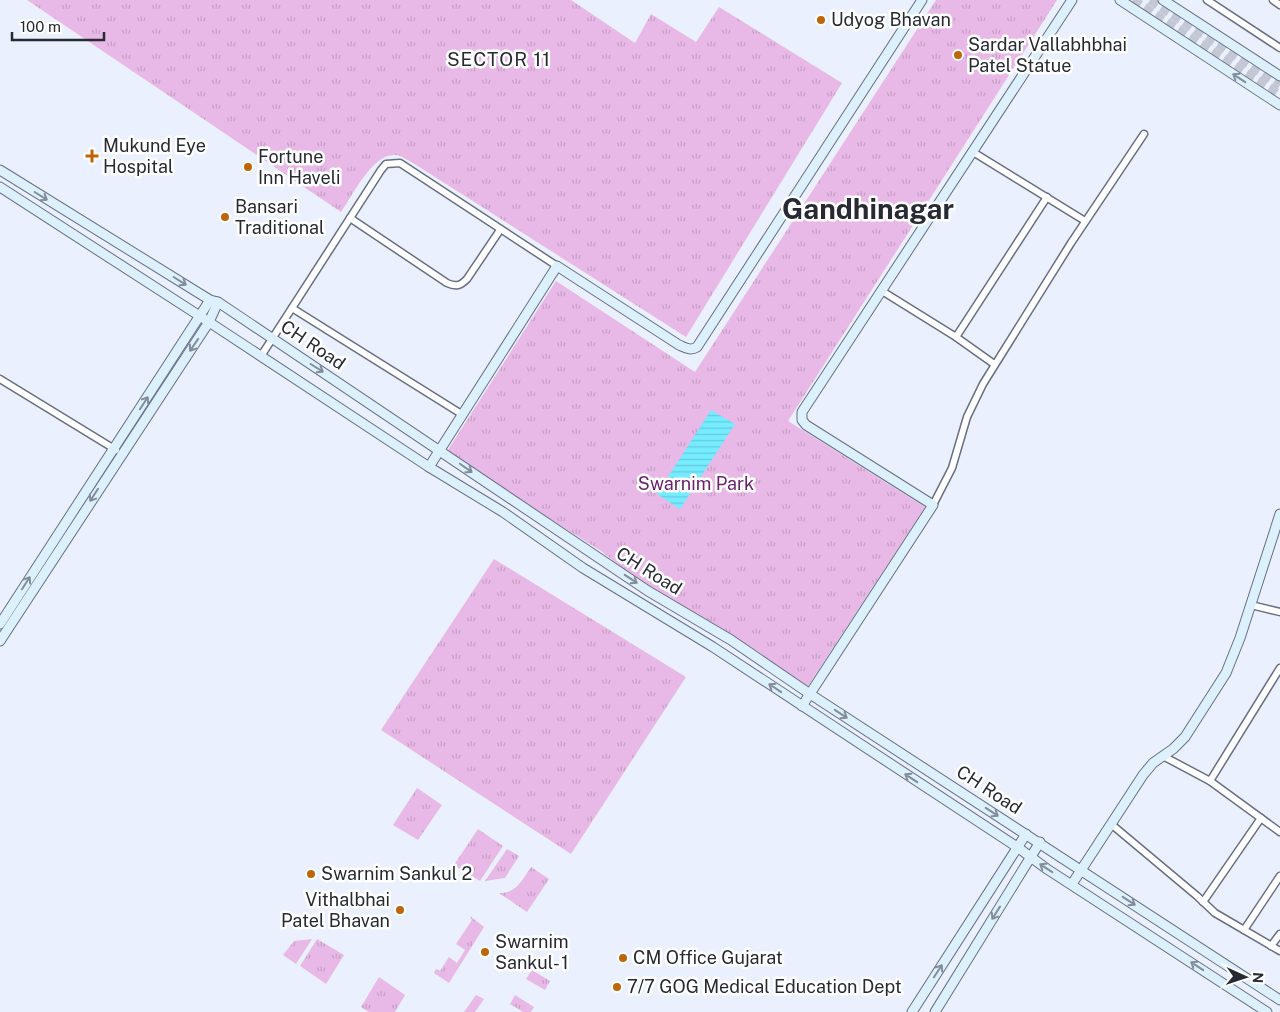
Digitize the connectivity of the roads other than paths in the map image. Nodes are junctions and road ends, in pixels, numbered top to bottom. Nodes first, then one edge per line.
1 (922, 0) edge
2 (1072, 0) edge
3 (1120, 0) edge
4 (1163, 0) edge
5 (1207, 0) edge
6 (1273, 0) edge
7 (1173, 3) edge
8 (1280, 5) edge
9 (1280, 48) edge
10 (1280, 76) edge
11 (1280, 105) edge
12 (1144, 134) dead end
13 (973, 152) junction
14 (0, 170) edge
15 (0, 187) edge
16 (1047, 197) junction
17 (350, 218) junction
18 (1085, 221) junction
19 (500, 230) junction
20 (557, 266) junction
21 (882, 291) junction
22 (214, 301) junction
23 (292, 308) junction
24 (205, 319) junction
25 (956, 337) junction
26 (273, 338) junction
27 (261, 356) junction
28 (994, 364) junction
29 (0, 378) edge
30 (462, 415) junction
31 (440, 450) junction
32 (118, 451) junction
33 (429, 467) junction
34 (934, 505) junction
35 (1280, 514) edge
36 (1251, 605) junction
37 (1280, 612) edge
38 (0, 624) edge
39 (0, 641) edge
40 (1280, 668) edge
41 (810, 694) junction
42 (802, 706) junction
43 (1163, 756) junction
44 (1210, 781) junction
45 (1262, 818) junction
46 (1111, 824) junction
47 (1280, 832) edge
48 (1026, 834) junction
49 (1040, 842) junction
50 (1017, 847) junction
51 (1030, 858) junction
52 (1081, 870) junction
53 (1280, 876) edge
54 (1072, 884) junction
55 (1203, 902) junction
56 (1244, 930) junction
57 (1280, 934) edge
58 (1271, 946) junction
59 (1280, 951) edge
60 (1280, 1000) edge
61 (912, 1012) edge
62 (934, 1012) edge
63 (1267, 1012) edge

1 - 20 street
2 - 13 street
11 -> 3 street
4 - 7 street
5 - 9 street
6 - 8 street
7 - 10 street
12 - 18 street
13 - 16 street
13 - 21 street
14 -> 22 street, CH Road
15 - 24 street, CH Road
16 - 18 street
16 - 25 street
17 - 19 street
17 - 19 street
17 - 23 street
18 - 28 street
19 - 20 street
20 - 30 street
21 - 25 street
21 - 34 street
22 - 24 street
22 - 26 street, CH Road
23 - 26 street
23 - 30 street
24 - 27 street, CH Road
24 - 32 street
25 - 28 street
26 - 27 street
26 -> 31 street, CH Road
27 - 33 street, CH Road
28 - 34 street
29 - 32 street
30 - 31 street
31 - 33 street
31 -> 41 street, CH Road
38 -> 32 street
32 -> 39 street
42 -> 33 street, CH Road
34 - 41 street
35 - 36 street
36 - 37 street
36 - 43 street
40 - 44 street
41 - 42 street
41 -> 48 street, CH Road
50 -> 42 street, CH Road
43 - 44 street
43 - 46 street
44 - 45 street
45 - 47 street
45 - 55 street
46 - 52 street
46 - 55 street
48 - 49 street, CH Road
48 - 50 street
49 - 51 street
49 - 52 street, CH Road
50 - 51 street, CH Road
61 -> 50 street
54 -> 51 street, CH Road
51 -> 62 street
52 - 54 street
52 -> 60 street, CH Road
53 - 56 street
63 -> 54 street, CH Road
55 - 56 street
56 - 58 street
57 - 58 street
58 - 59 street

